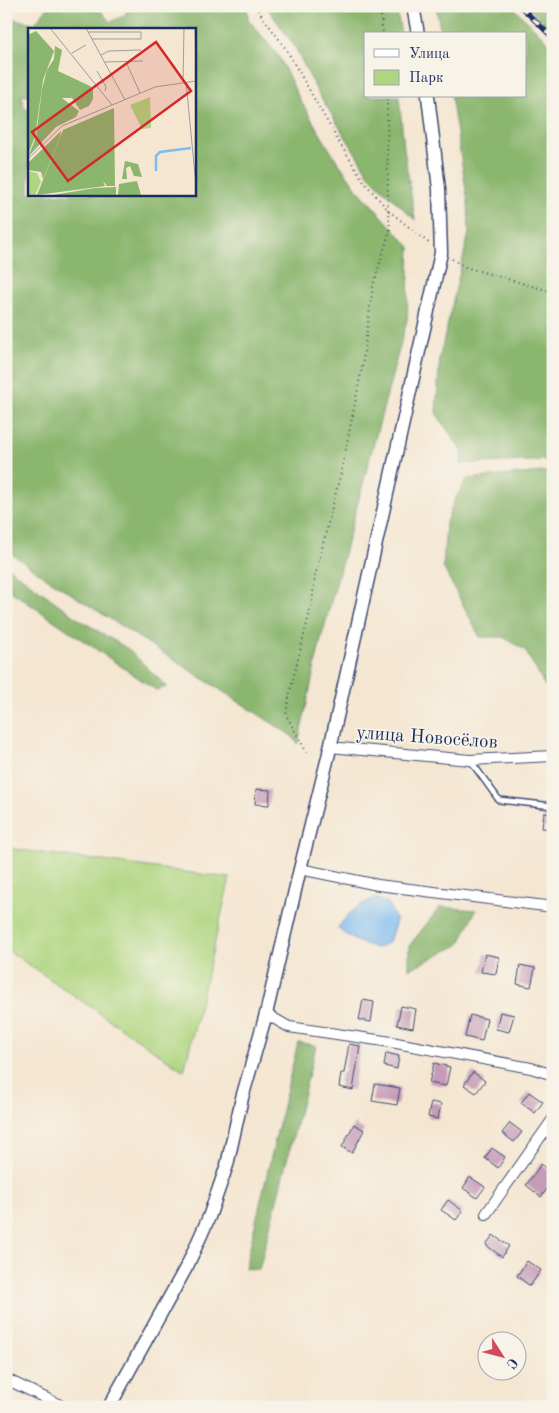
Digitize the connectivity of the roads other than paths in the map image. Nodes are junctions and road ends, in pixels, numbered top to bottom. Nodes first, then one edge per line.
1 (413, 6) edge
2 (418, 32) edge
3 (428, 98) edge
4 (330, 747) junction
5 (553, 756) edge
6 (470, 760) junction
7 (553, 806) edge
8 (300, 869) junction
9 (553, 907) edge
10 (266, 1014) junction
11 (553, 1075) edge
12 (553, 1118) edge
13 (486, 1214) dead end
14 (6, 1379) edge
15 (113, 1405) edge
16 (64, 1407) edge

1 - 2 street
3 - 4 street
4 - 6 street, улица Новосёлов
4 - 8 street
5 - 6 street, улица Новосёлов
6 - 7 lane
8 - 9 street
8 - 10 street
10 - 11 street
10 - 15 street
12 - 13 street
14 - 16 street

